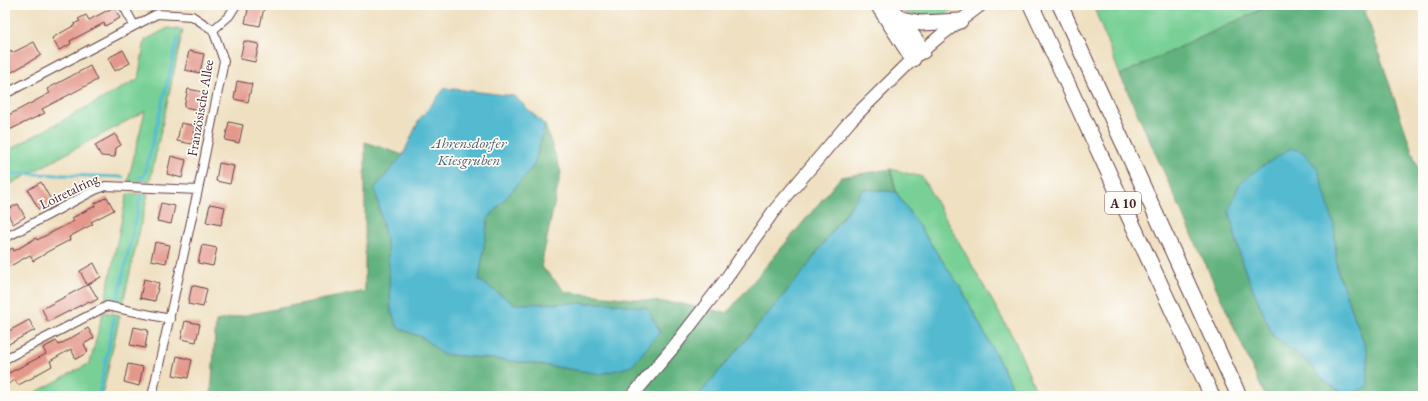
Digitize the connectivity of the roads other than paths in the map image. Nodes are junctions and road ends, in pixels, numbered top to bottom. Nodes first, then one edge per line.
1 (123, 5) edge
2 (236, 5) edge
3 (878, 5) edge
4 (885, 5) edge
5 (981, 5) edge
6 (1031, 5) edge
7 (1060, 5) edge
8 (901, 19) junction
9 (960, 21) junction
10 (134, 26) junction
11 (213, 30) junction
12 (918, 55) junction
13 (5, 94) edge
14 (198, 190) junction
15 (5, 238) edge
16 (170, 319) junction
17 (5, 359) edge
18 (152, 396) edge
19 (632, 396) edge
20 (1212, 396) edge
21 (1239, 396) edge

1 - 10 street
2 - 11 street
3 - 12 highway
4 - 8 highway
5 - 9 main road
6 - 20 highway, A 10
7 - 21 highway, A 10
8 - 9 highway
8 - 12 highway
9 - 12 main road
10 - 11 street
10 - 13 street
11 - 14 street, Französische Allee
12 - 19 main road
14 - 15 street, Loiretalring
14 - 16 street, Französische Allee
16 - 17 street
16 - 18 street, Französische Allee

